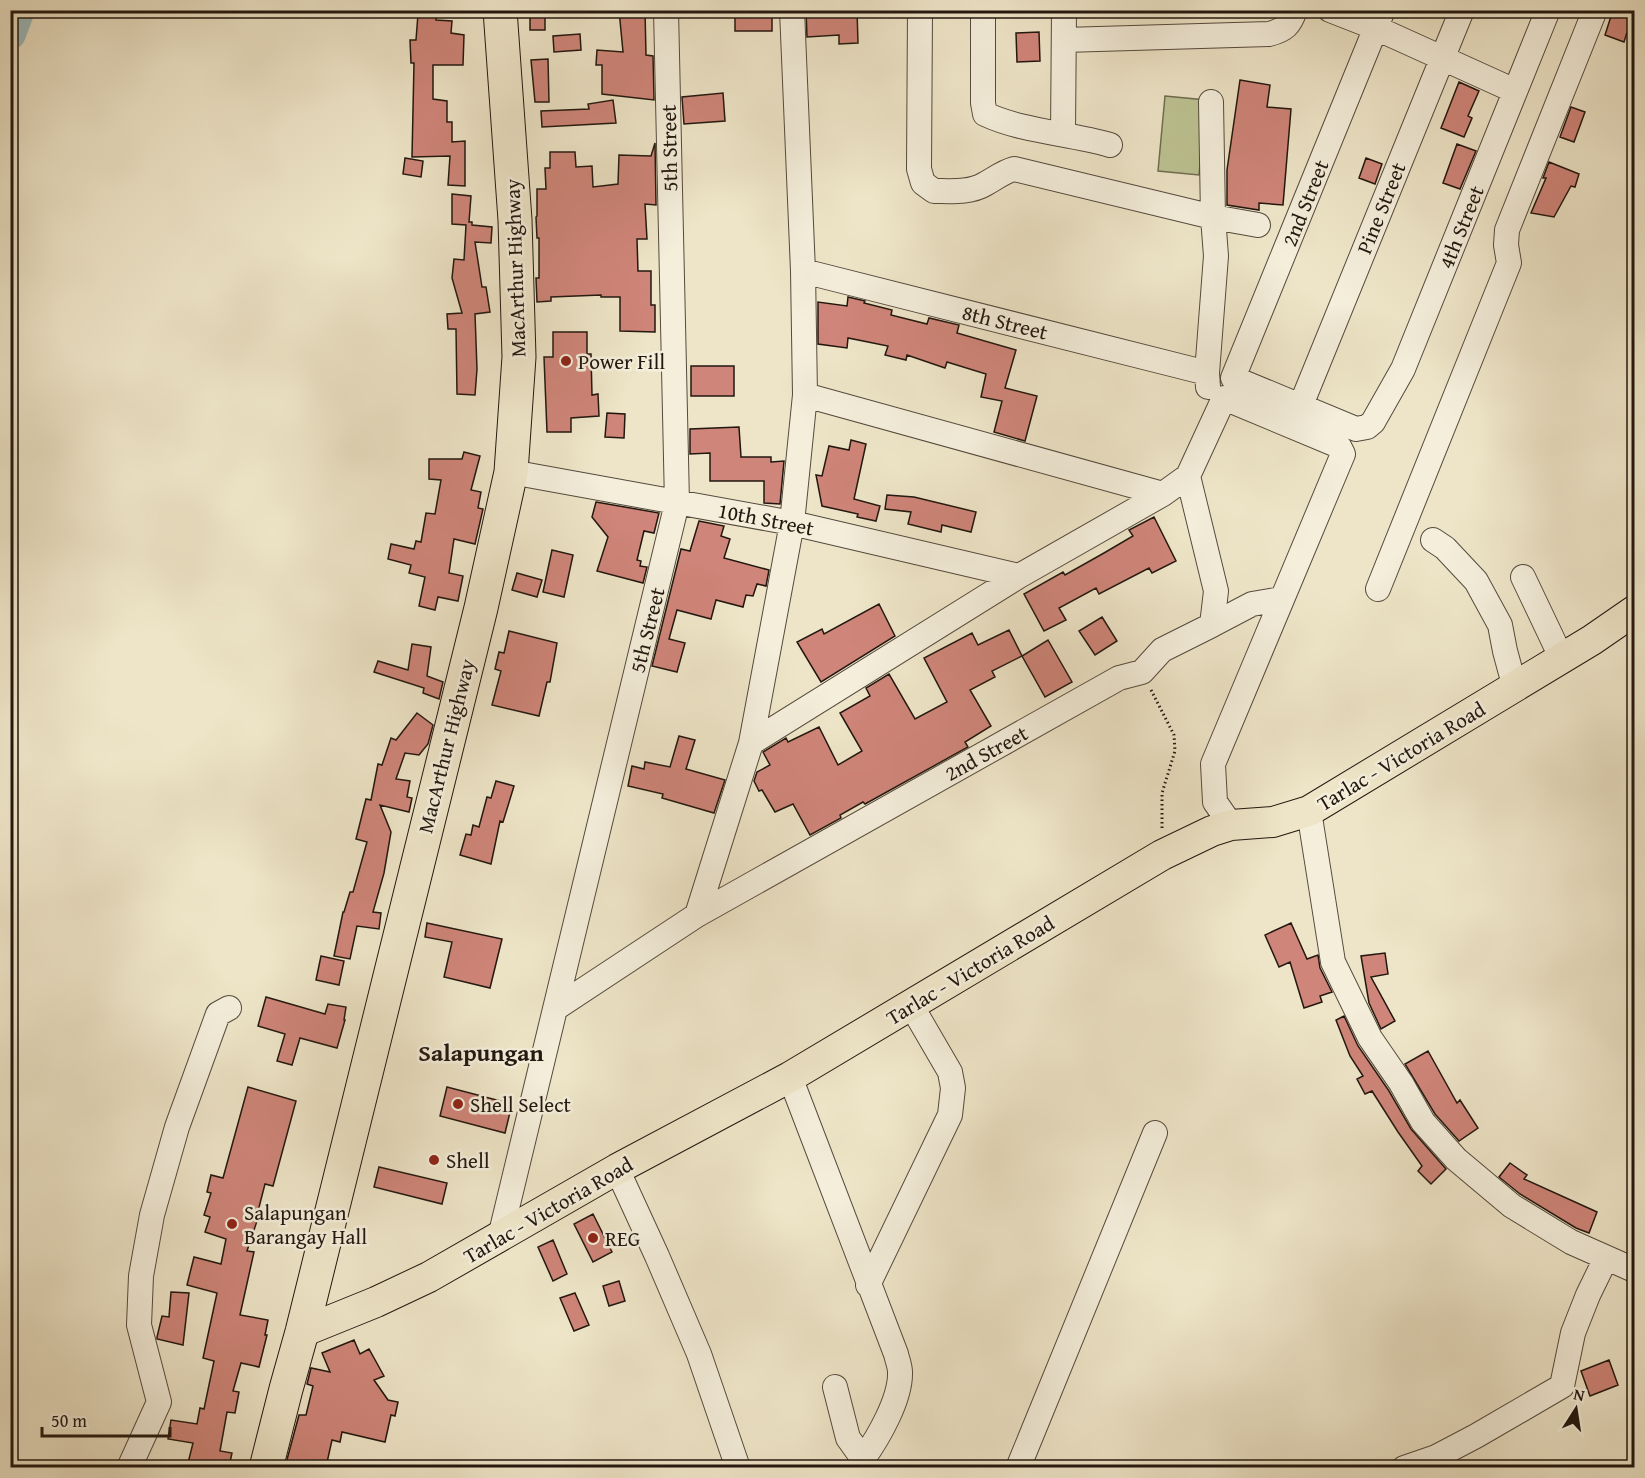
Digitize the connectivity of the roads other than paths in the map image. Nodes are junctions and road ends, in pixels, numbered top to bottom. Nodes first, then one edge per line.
1 (501, 10) edge
2 (666, 10) edge
3 (792, 10) edge
4 (920, 10) edge
5 (983, 10) edge
6 (1064, 10) edge
7 (1295, 10) edge
8 (1330, 10) edge
9 (1462, 10) edge
10 (1548, 10) edge
11 (1595, 10) edge
12 (1380, 19) edge
13 (1064, 40) junction
14 (1442, 57) junction
15 (1515, 91) junction
16 (1211, 102) dead end
17 (1063, 134) junction
18 (1110, 145) dead end
19 (1213, 217) junction
20 (1258, 225) dead end
21 (803, 271) junction
22 (1207, 373) junction
23 (1229, 388) junction
24 (805, 395) junction
25 (1300, 405) junction
26 (1212, 425) junction
27 (511, 472) junction
28 (1188, 476) junction
29 (1163, 494) junction
30 (678, 503) junction
31 (792, 523) junction
32 (1433, 540) dead end
33 (1019, 576) junction
34 (1523, 577) dead end
35 (1378, 589) dead end
36 (1282, 600) junction
37 (1635, 611) edge
38 (1212, 625) junction
39 (1562, 659) junction
40 (1515, 688) junction
41 (751, 743) junction
42 (1309, 811) junction
43 (1231, 825) junction
44 (698, 915) junction
45 (911, 1005) junction
46 (228, 1008) dead end
47 (556, 1008) junction
48 (790, 1077) junction
49 (1155, 1133) dead end
50 (617, 1169) junction
51 (500, 1237) junction
52 (1606, 1258) junction
53 (1635, 1270) edge
54 (868, 1286) junction
55 (303, 1332) junction
56 (835, 1387) dead end
57 (865, 1463) edge
58 (129, 1467) edge
59 (266, 1467) edge
60 (738, 1467) edge
61 (1018, 1467) edge
62 (1404, 1467) edge

1 - 27 highway, MacArthur Highway
2 - 30 street, 5th Street
3 - 21 street
4 - 19 street
5 - 17 street
6 - 13 street
7 - 13 street
8 - 12 street
9 - 14 street, Pine Street
10 - 15 street, 4th Street
11 - 35 street
12 - 14 street
12 - 23 street, 2nd Street
13 - 17 street
14 - 15 street
14 - 25 street, Pine Street
15 - 25 street, 4th Street
16 - 19 street
17 - 18 street
19 - 20 street
19 - 22 street
21 - 22 street, 8th Street
21 - 24 street
22 - 26 street
23 - 25 street
23 - 26 street, 2nd Street
23 - 36 street
24 - 29 street
24 - 31 street
26 - 28 street, 2nd Street
27 - 30 street, 10th Street
27 - 55 highway, MacArthur Highway
28 - 29 street
28 - 38 street
29 - 33 street
30 - 31 street, 10th Street
30 - 47 street, 5th Street
31 - 33 street, 10th Street
31 - 41 street
32 - 40 street
33 - 41 street
34 - 39 street
36 - 38 street, 2nd Street
36 - 43 street
37 - 39 main road, Tarlac - Victoria Road
38 - 44 street, 2nd Street
39 - 40 main road, Tarlac - Victoria Road
40 - 42 main road, Tarlac - Victoria Road
41 - 44 street
42 - 43 main road, Tarlac - Victoria Road
42 - 52 street
43 - 45 main road, Tarlac - Victoria Road
44 - 47 street, 2nd Street
45 - 48 main road, Tarlac - Victoria Road
45 - 54 street
46 - 58 street
47 - 51 street, 5th Street
48 - 50 main road, Tarlac - Victoria Road
48 - 54 street
49 - 61 street
50 - 51 main road, Tarlac - Victoria Road
50 - 60 street
51 - 55 main road, Tarlac - Victoria Road
52 - 53 street
52 - 62 street
54 - 57 street
55 - 59 highway, MacArthur Highway
56 - 57 street

